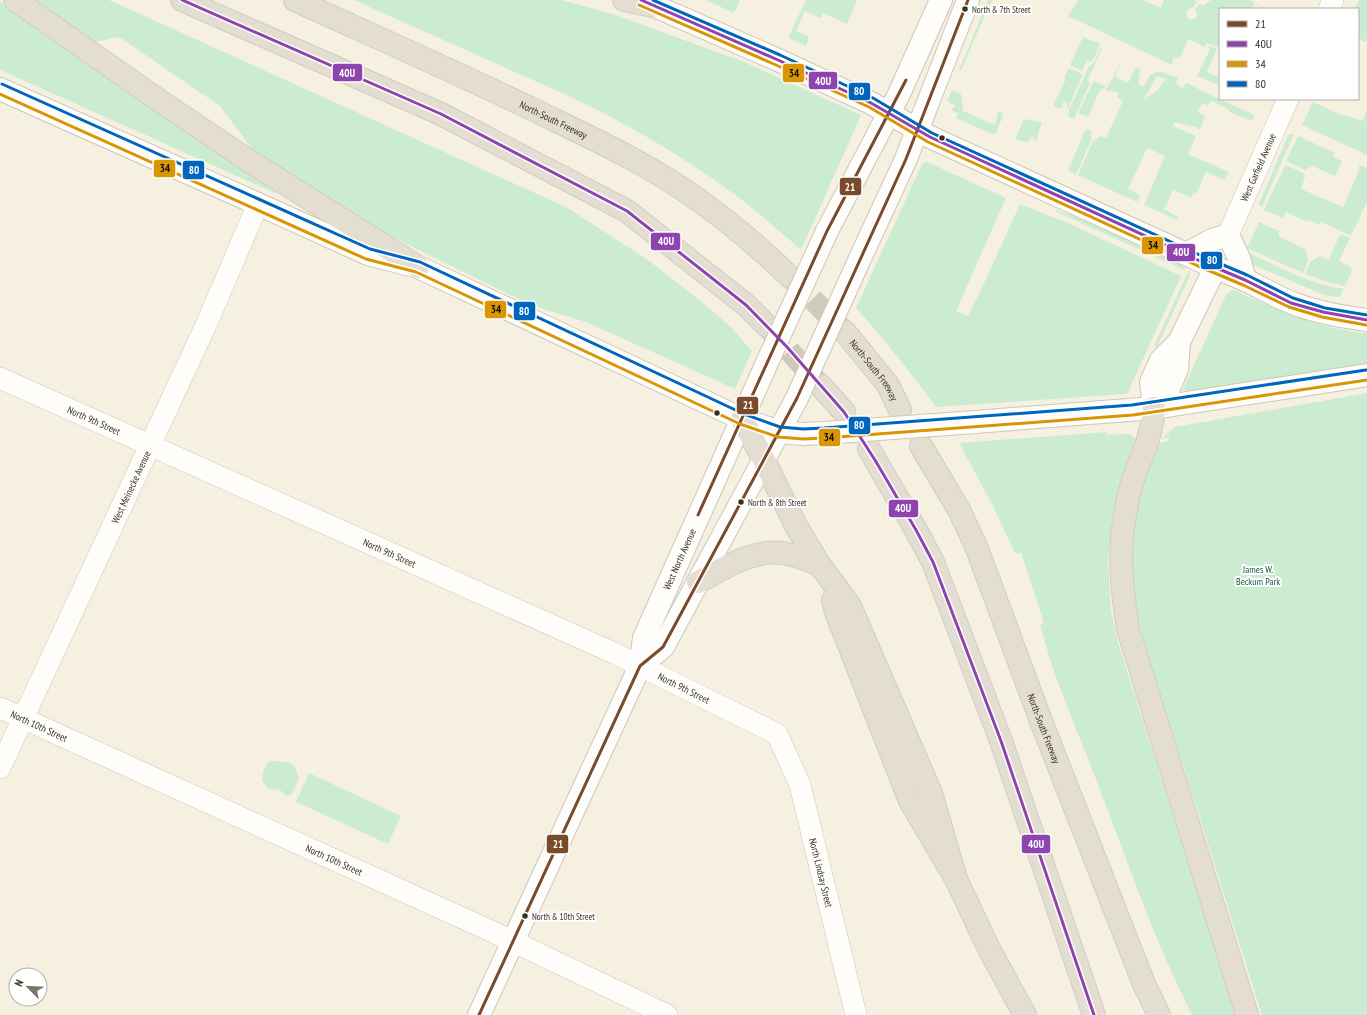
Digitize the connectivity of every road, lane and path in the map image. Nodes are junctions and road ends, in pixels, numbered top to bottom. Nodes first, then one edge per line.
1 (15, 0) edge
2 (182, 0) edge
3 (295, 0) edge
4 (624, 0) edge
5 (941, 0) edge
6 (968, 0) edge
7 (647, 3) edge
8 (0, 89) edge
9 (1288, 100) edge
10 (889, 114) junction
11 (917, 130) junction
12 (258, 204) junction
13 (1228, 235) junction
14 (1186, 254) junction
15 (418, 268) junction
16 (1215, 268) junction
17 (790, 276) tunnel mouth
18 (1245, 280) junction
19 (1367, 320) edge
20 (767, 326) tunnel mouth
21 (845, 332) tunnel mouth
22 (1367, 375) edge
23 (0, 378) edge
24 (821, 386) tunnel mouth
25 (1154, 408) junction
26 (900, 410) dead end
27 (844, 412) dead end
28 (742, 419) junction
29 (779, 432) junction
30 (150, 445) junction
31 (921, 446) dead end
32 (869, 449) dead end
33 (764, 460) junction
34 (823, 569) junction
35 (698, 582) junction
36 (640, 666) junction
37 (0, 708) edge
38 (24, 718) junction
39 (777, 734) joint
40 (0, 768) edge
41 (513, 941) junction
42 (479, 1015) edge
43 (667, 1015) edge
44 (856, 1015) edge
45 (1025, 1015) edge
46 (1094, 1015) edge
47 (1159, 1015) edge
48 (1247, 1015) edge

1 - 15 highway
2 - 20 highway
3 - 17 highway, North-South Freeway
4 - 7 highway
5 - 10 main road, West North Avenue
6 - 11 main road, West North Avenue
7 - 10 main road
8 - 12 main road
9 - 13 street, West Garfield Avenue
10 - 11 main road
10 - 28 main road, West North Avenue, bridge
11 - 14 main road
11 - 29 main road, West North Avenue, bridge
12 - 15 main road
12 - 30 street, West Meinecke Avenue
13 - 14 main road
13 - 18 main road
14 - 16 main road
15 - 28 main road
16 - 18 main road
16 - 25 main road
18 - 19 main road
21 - 26 highway, North-South Freeway
22 - 25 main road
23 - 30 street, North 9th Street
24 - 27 highway
25 - 29 main road, bridge
25 - 48 highway
28 - 29 main road
28 - 33 highway
28 - 36 main road, West North Avenue
29 - 33 main road, West North Avenue
30 - 36 street, North 9th Street
30 - 38 street, West Meinecke Avenue
31 - 47 highway, North-South Freeway
32 - 46 highway
33 - 34 highway
33 - 35 main road, West North Avenue
34 - 35 highway
34 - 45 highway
35 - 36 main road, West North Avenue
36 - 39 street, North 9th Street
36 - 41 main road, West North Avenue
37 - 38 street, North 10th Street
38 - 40 street, West Meinecke Avenue
38 - 41 street, North 10th Street
39 - 44 street, North Lindsay Street
41 - 42 main road, West North Avenue
41 - 43 street, North 10th Street

